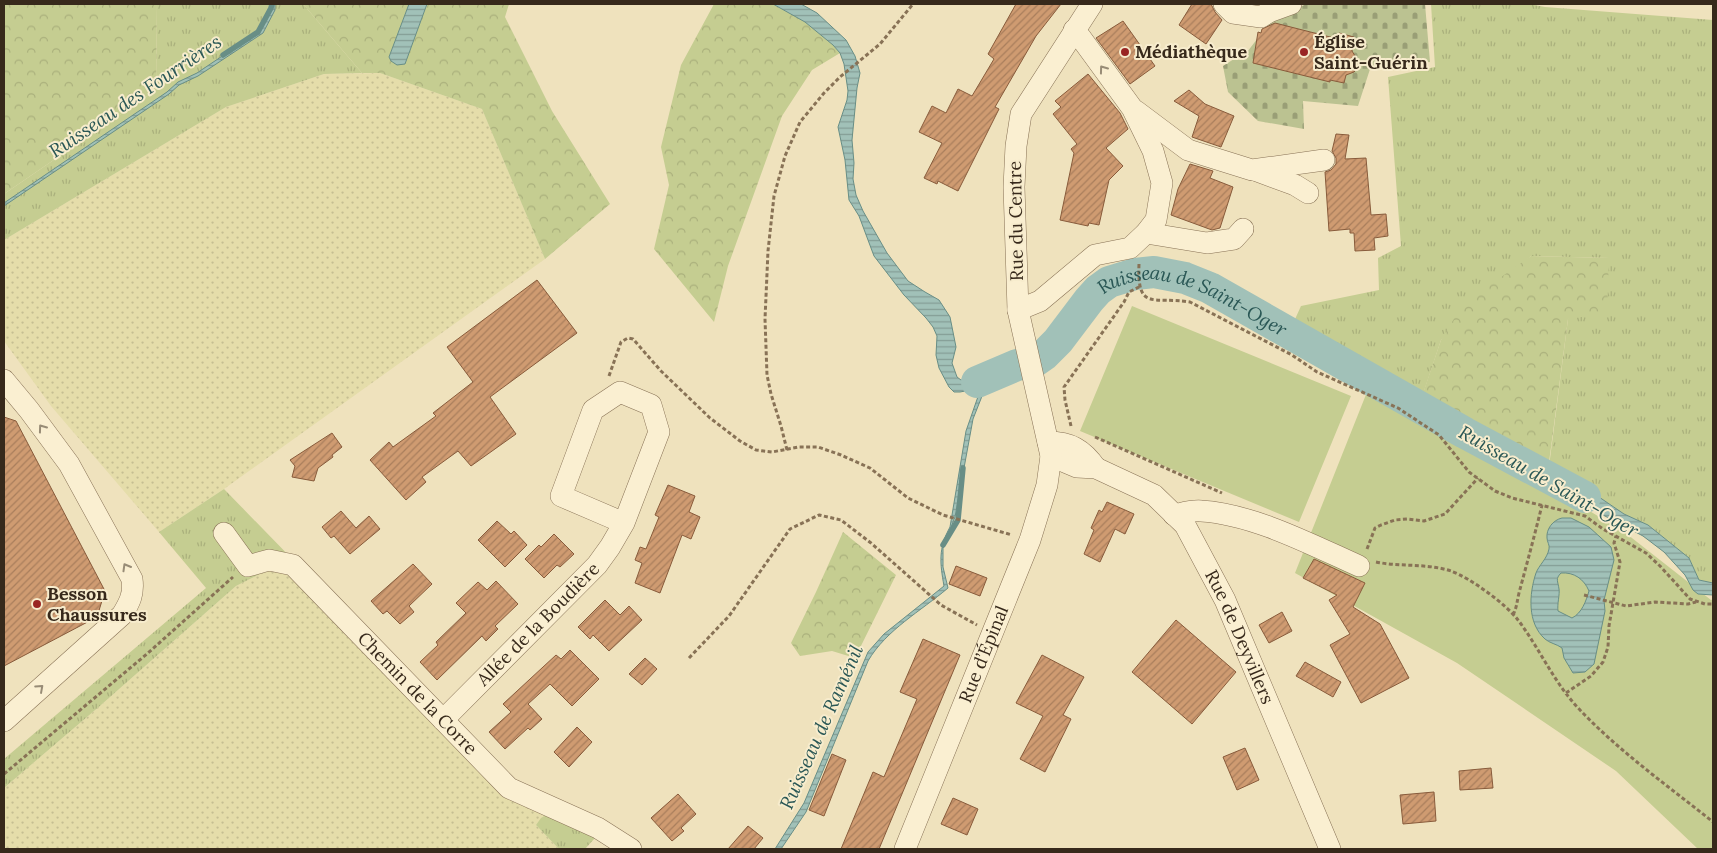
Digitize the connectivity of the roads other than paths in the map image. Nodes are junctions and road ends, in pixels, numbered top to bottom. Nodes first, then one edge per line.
1 (1092, 4) edge
2 (1224, 4) edge
3 (1291, 4) edge
4 (1074, 30) junction
5 (1132, 108) junction
6 (1324, 160) dead end
7 (1252, 170) junction
8 (1308, 192) dead end
9 (1243, 230) dead end
10 (1146, 233) junction
11 (1018, 310) junction
12 (4, 380) edge
13 (1049, 449) junction
14 (1174, 515) junction
15 (624, 522) junction
16 (224, 533) dead end
17 (1363, 558) road end
18 (443, 720) junction
19 (4, 721) edge
20 (631, 849) edge
21 (905, 849) edge
22 (1330, 849) edge

1 - 4 street, Rue du Centre
2 - 3 street
5 -> 4 street
4 - 11 street, Rue du Centre
5 - 7 street
5 - 10 street
6 - 7 street
7 - 8 street
9 - 10 street
10 - 11 street
11 - 13 street, Rue du Centre
19 -> 12 street
13 - 14 street, Rue de Deyvillers
13 - 21 street, Rue d’Épinal
14 - 17 street
14 - 22 street, Rue de Deyvillers
15 - 15 street, Allée de la Boudière
15 - 18 street, Allée de la Boudière
16 - 18 street, Chemin de la Corre
18 - 20 street, Chemin de la Corre

